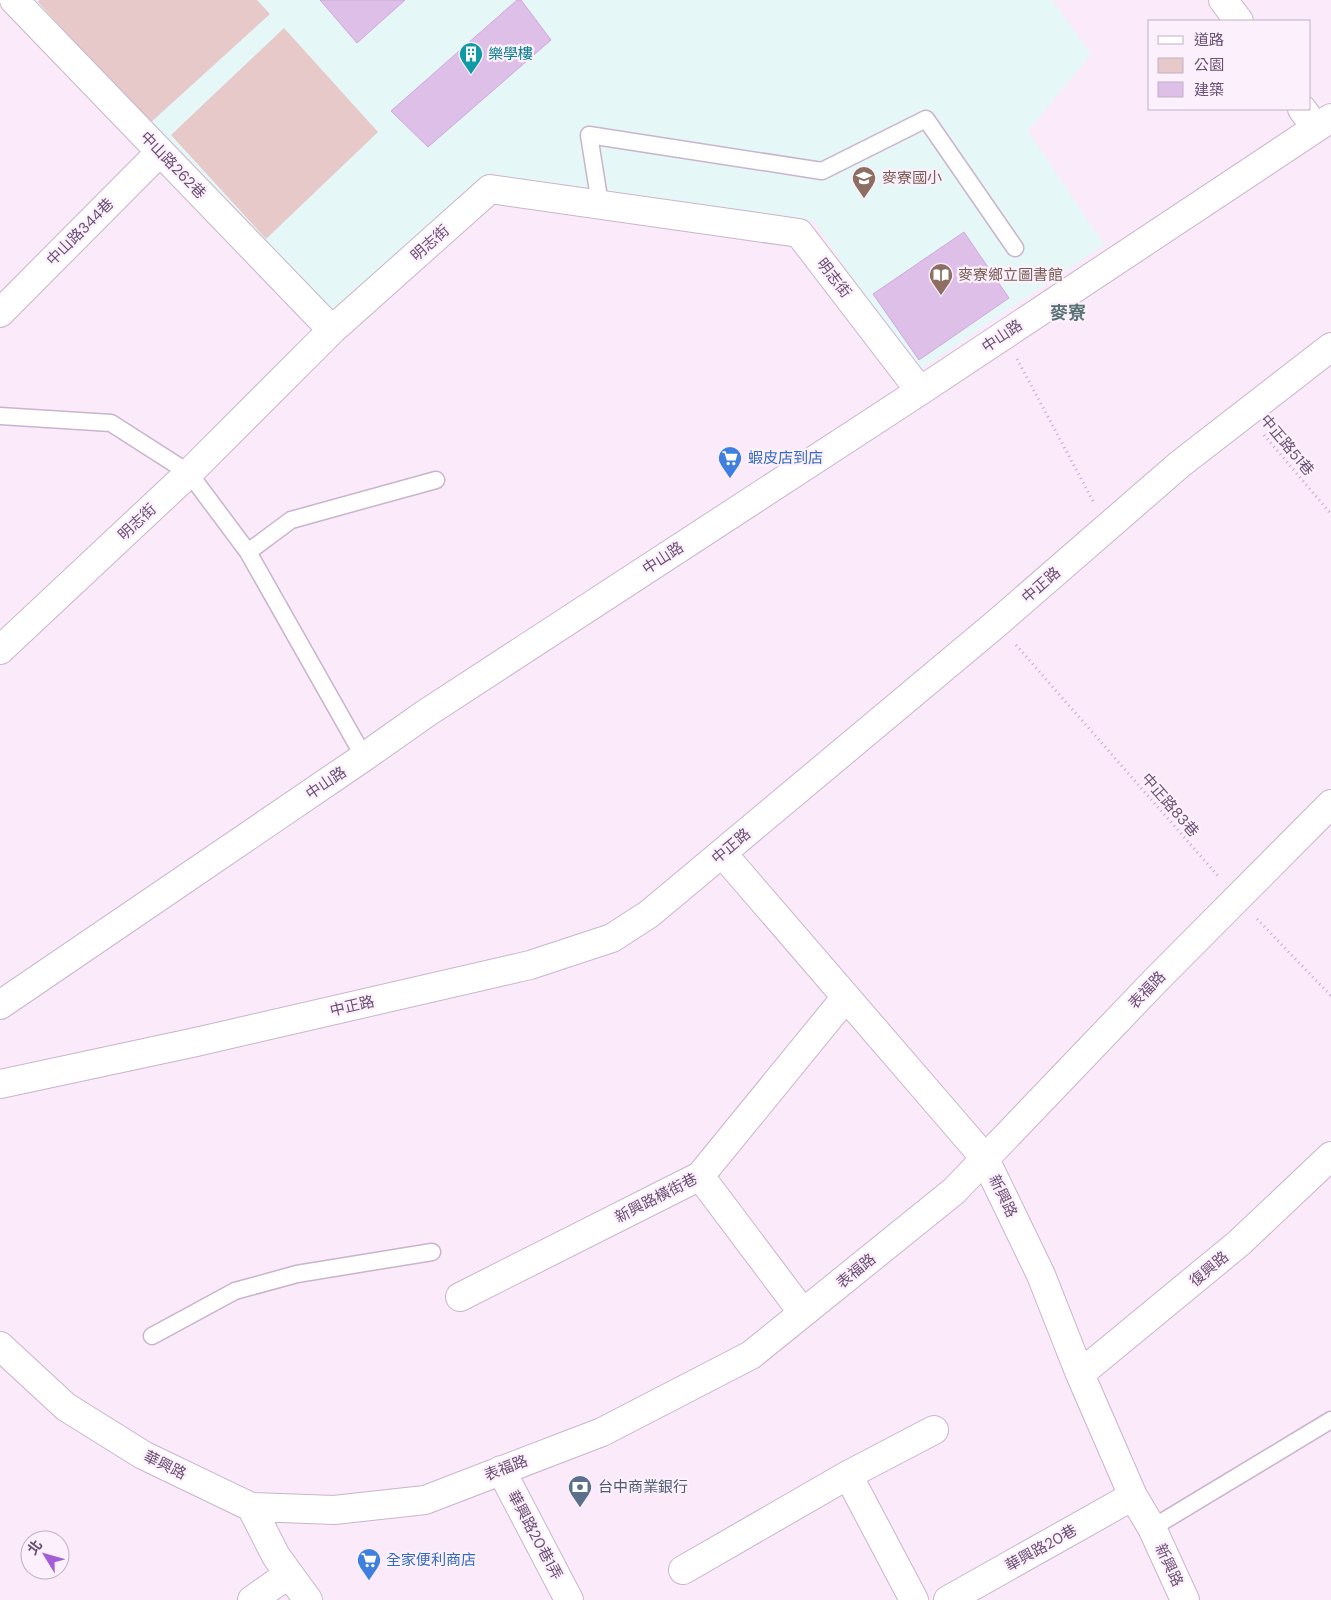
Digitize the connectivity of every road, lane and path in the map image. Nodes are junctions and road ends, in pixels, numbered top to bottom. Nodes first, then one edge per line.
1 (14, 0) edge
2 (1223, 0) edge
3 (1238, 20) edge
4 (1316, 118) edge
5 (160, 152) junction
6 (600, 204) junction
7 (1015, 248) dead end
8 (0, 313) edge
9 (332, 330) junction
10 (1004, 335) junction
11 (1331, 347) edge
12 (920, 390) junction
13 (1246, 414) junction
14 (0, 416) edge
15 (189, 473) junction
16 (436, 480) dead end
17 (1331, 514) edge
18 (1107, 528) junction
19 (248, 552) junction
20 (997, 623) junction
21 (0, 650) edge
22 (364, 757) junction
23 (1331, 804) edge
24 (722, 854) junction
25 (1238, 899) junction
26 (1331, 996) edge
27 (846, 997) junction
28 (0, 1005) edge
29 (0, 1084) edge
30 (1331, 1156) edge
31 (984, 1158) junction
32 (700, 1176) junction
33 (432, 1252) dead end
34 (460, 1297) dead end
35 (803, 1313) junction
36 (152, 1336) dead end
37 (0, 1346) edge
38 (1080, 1374) junction
39 (1331, 1420) edge
40 (934, 1430) dead end
41 (501, 1470) junction
42 (848, 1475) junction
43 (1133, 1496) junction
44 (251, 1507) junction
45 (1152, 1528) junction
46 (682, 1570) dead end
47 (289, 1574) junction
48 (252, 1600) edge
49 (308, 1600) edge
50 (569, 1600) edge
51 (914, 1600) edge
52 (948, 1600) edge
53 (1186, 1600) edge

1 - 5 street, 中山路262巷
2 - 3 street
4 - 10 street, 中山路
5 - 8 street, 中山路344巷
5 - 9 street, 中山路262巷
6 - 7 lane
6 - 9 street, 明志街
6 - 12 street, 明志街
9 - 15 street, 明志街
10 - 12 street, 中山路
10 - 18 path
11 - 13 street, 中正路
12 - 22 street, 中山路
13 - 17 path, 中正路51巷
13 - 18 street, 中正路
14 - 15 lane
15 - 19 lane
15 - 21 street, 明志街
16 - 19 lane
18 - 20 street, 中正路
19 - 22 lane
20 - 24 street, 中正路
20 - 25 path, 中正路83巷
22 - 28 street, 中山路
23 - 25 street, 表福路
24 - 27 street, 新興路
24 - 29 street, 中正路
25 - 26 path, 中正路83巷
25 - 31 street, 表福路
27 - 31 street, 新興路
27 - 32 street, 新興路橫街巷
30 - 38 street, 復興路
31 - 35 street, 表福路
31 - 38 street, 新興路
32 - 34 street, 新興路橫街巷
32 - 35 street
33 - 36 lane
35 - 41 street, 表福路
37 - 44 street, 華興路
38 - 43 street, 新興路
39 - 45 lane
40 - 42 street
41 - 44 street, 表福路
41 - 50 street, 華興路20巷1弄
42 - 46 street
42 - 51 street
43 - 45 street, 新興路
43 - 52 street, 華興路20巷
44 - 47 street
45 - 53 street, 新興路
47 - 48 street
47 - 49 street

